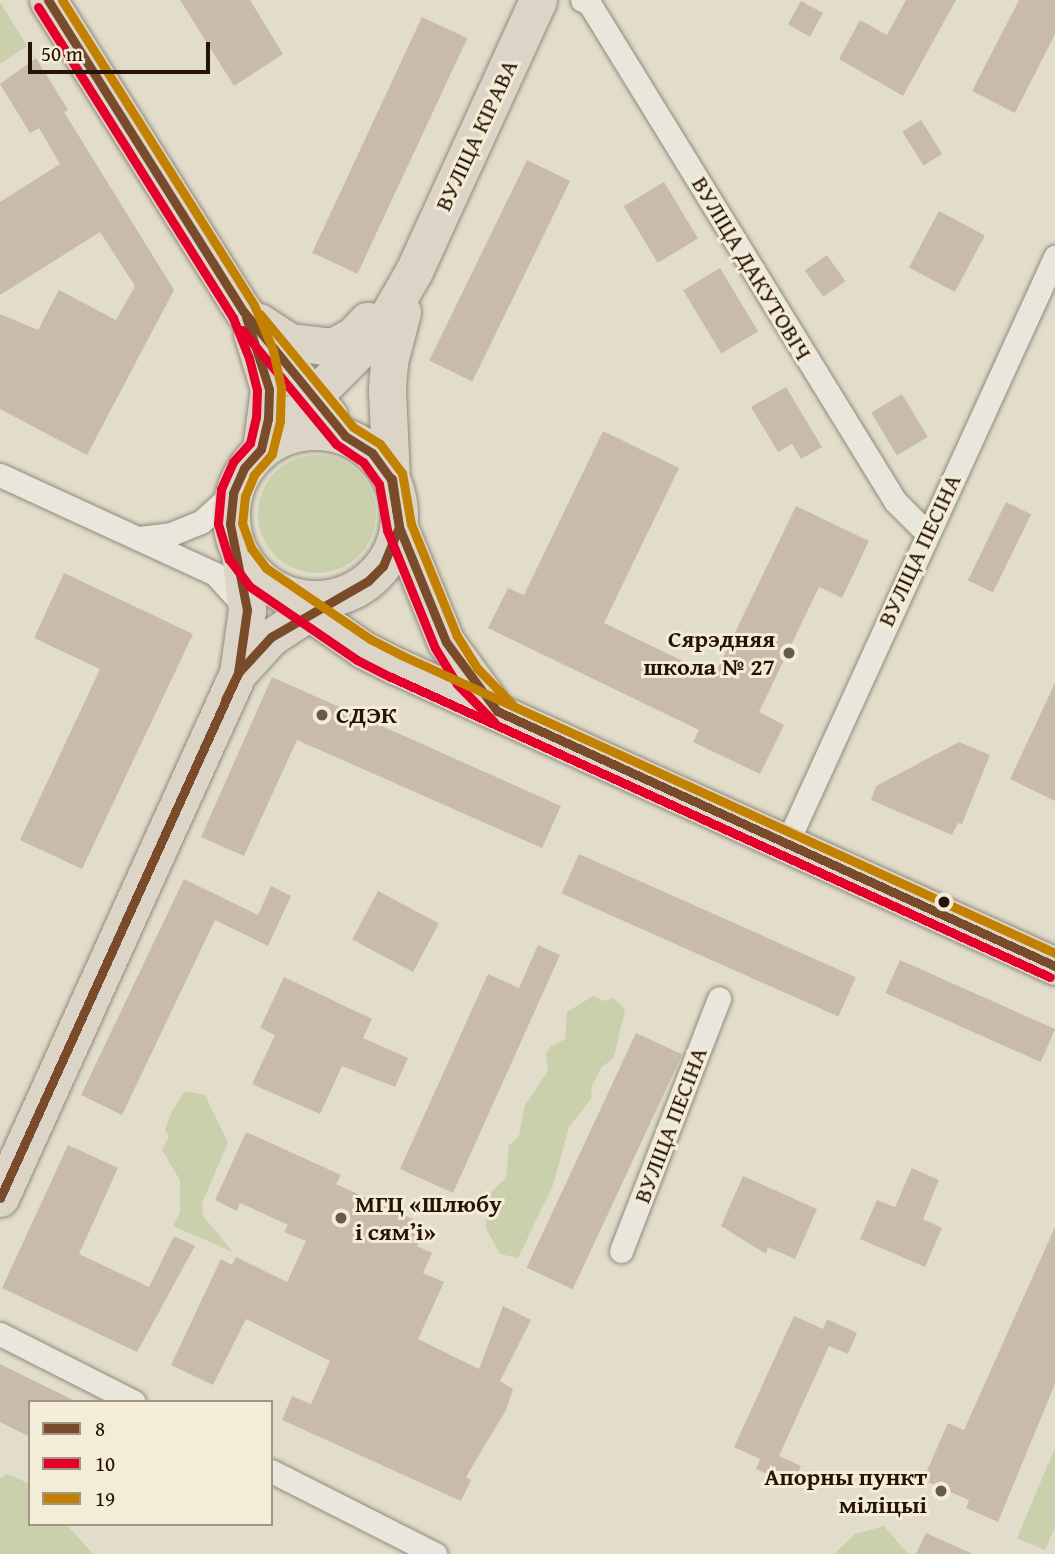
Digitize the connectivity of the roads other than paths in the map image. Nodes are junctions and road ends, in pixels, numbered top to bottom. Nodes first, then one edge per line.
1 (48, 0) edge
2 (538, 0) edge
3 (582, 0) edge
4 (1055, 257) edge
5 (414, 271) junction
6 (243, 313) junction
7 (314, 397) junction
8 (345, 436) junction
9 (261, 449) junction
10 (0, 475) edge
11 (391, 479) junction
12 (233, 493) junction
13 (399, 527) junction
14 (927, 533) junction
15 (139, 538) junction
16 (227, 564) junction
17 (307, 602) junction
18 (364, 650) junction
19 (247, 662) junction
20 (497, 711) junction
21 (786, 845) junction
22 (1055, 966) edge
23 (719, 998) dead end
24 (0, 1198) edge
25 (621, 1251) dead end
26 (0, 1334) edge
27 (130, 1400) edge
28 (273, 1472) edge
29 (435, 1554) edge

1 - 6 main road
2 - 5 main road, ВУЛІЦА КІРАВА
3 - 14 street, ВУЛІЦА ДАКУТОВІЧ
4 - 14 street, ВУЛІЦА ПЕСІНА
5 - 6 main road
5 - 7 main road, ВУЛІЦА КІРАВА
5 - 11 main road, ВУЛІЦА КІРАВА
6 - 7 main road
6 - 9 main road
7 - 8 main road
7 - 9 main road, ВУЛІЦА КІРАВА
8 - 9 main road
8 - 11 main road
9 - 12 main road
10 - 15 street
11 - 13 main road
12 - 15 street
12 - 16 main road
13 - 17 main road
13 - 20 main road
14 - 21 street, ВУЛІЦА ПЕСІНА
15 - 16 street
16 - 17 main road
16 - 19 main road
17 - 18 main road
17 - 19 main road
18 - 19 main road
18 - 20 main road
19 - 24 main road
20 - 21 main road
21 - 22 main road
23 - 25 street, ВУЛІЦА ПЕСІНА
26 - 27 street
28 - 29 street

